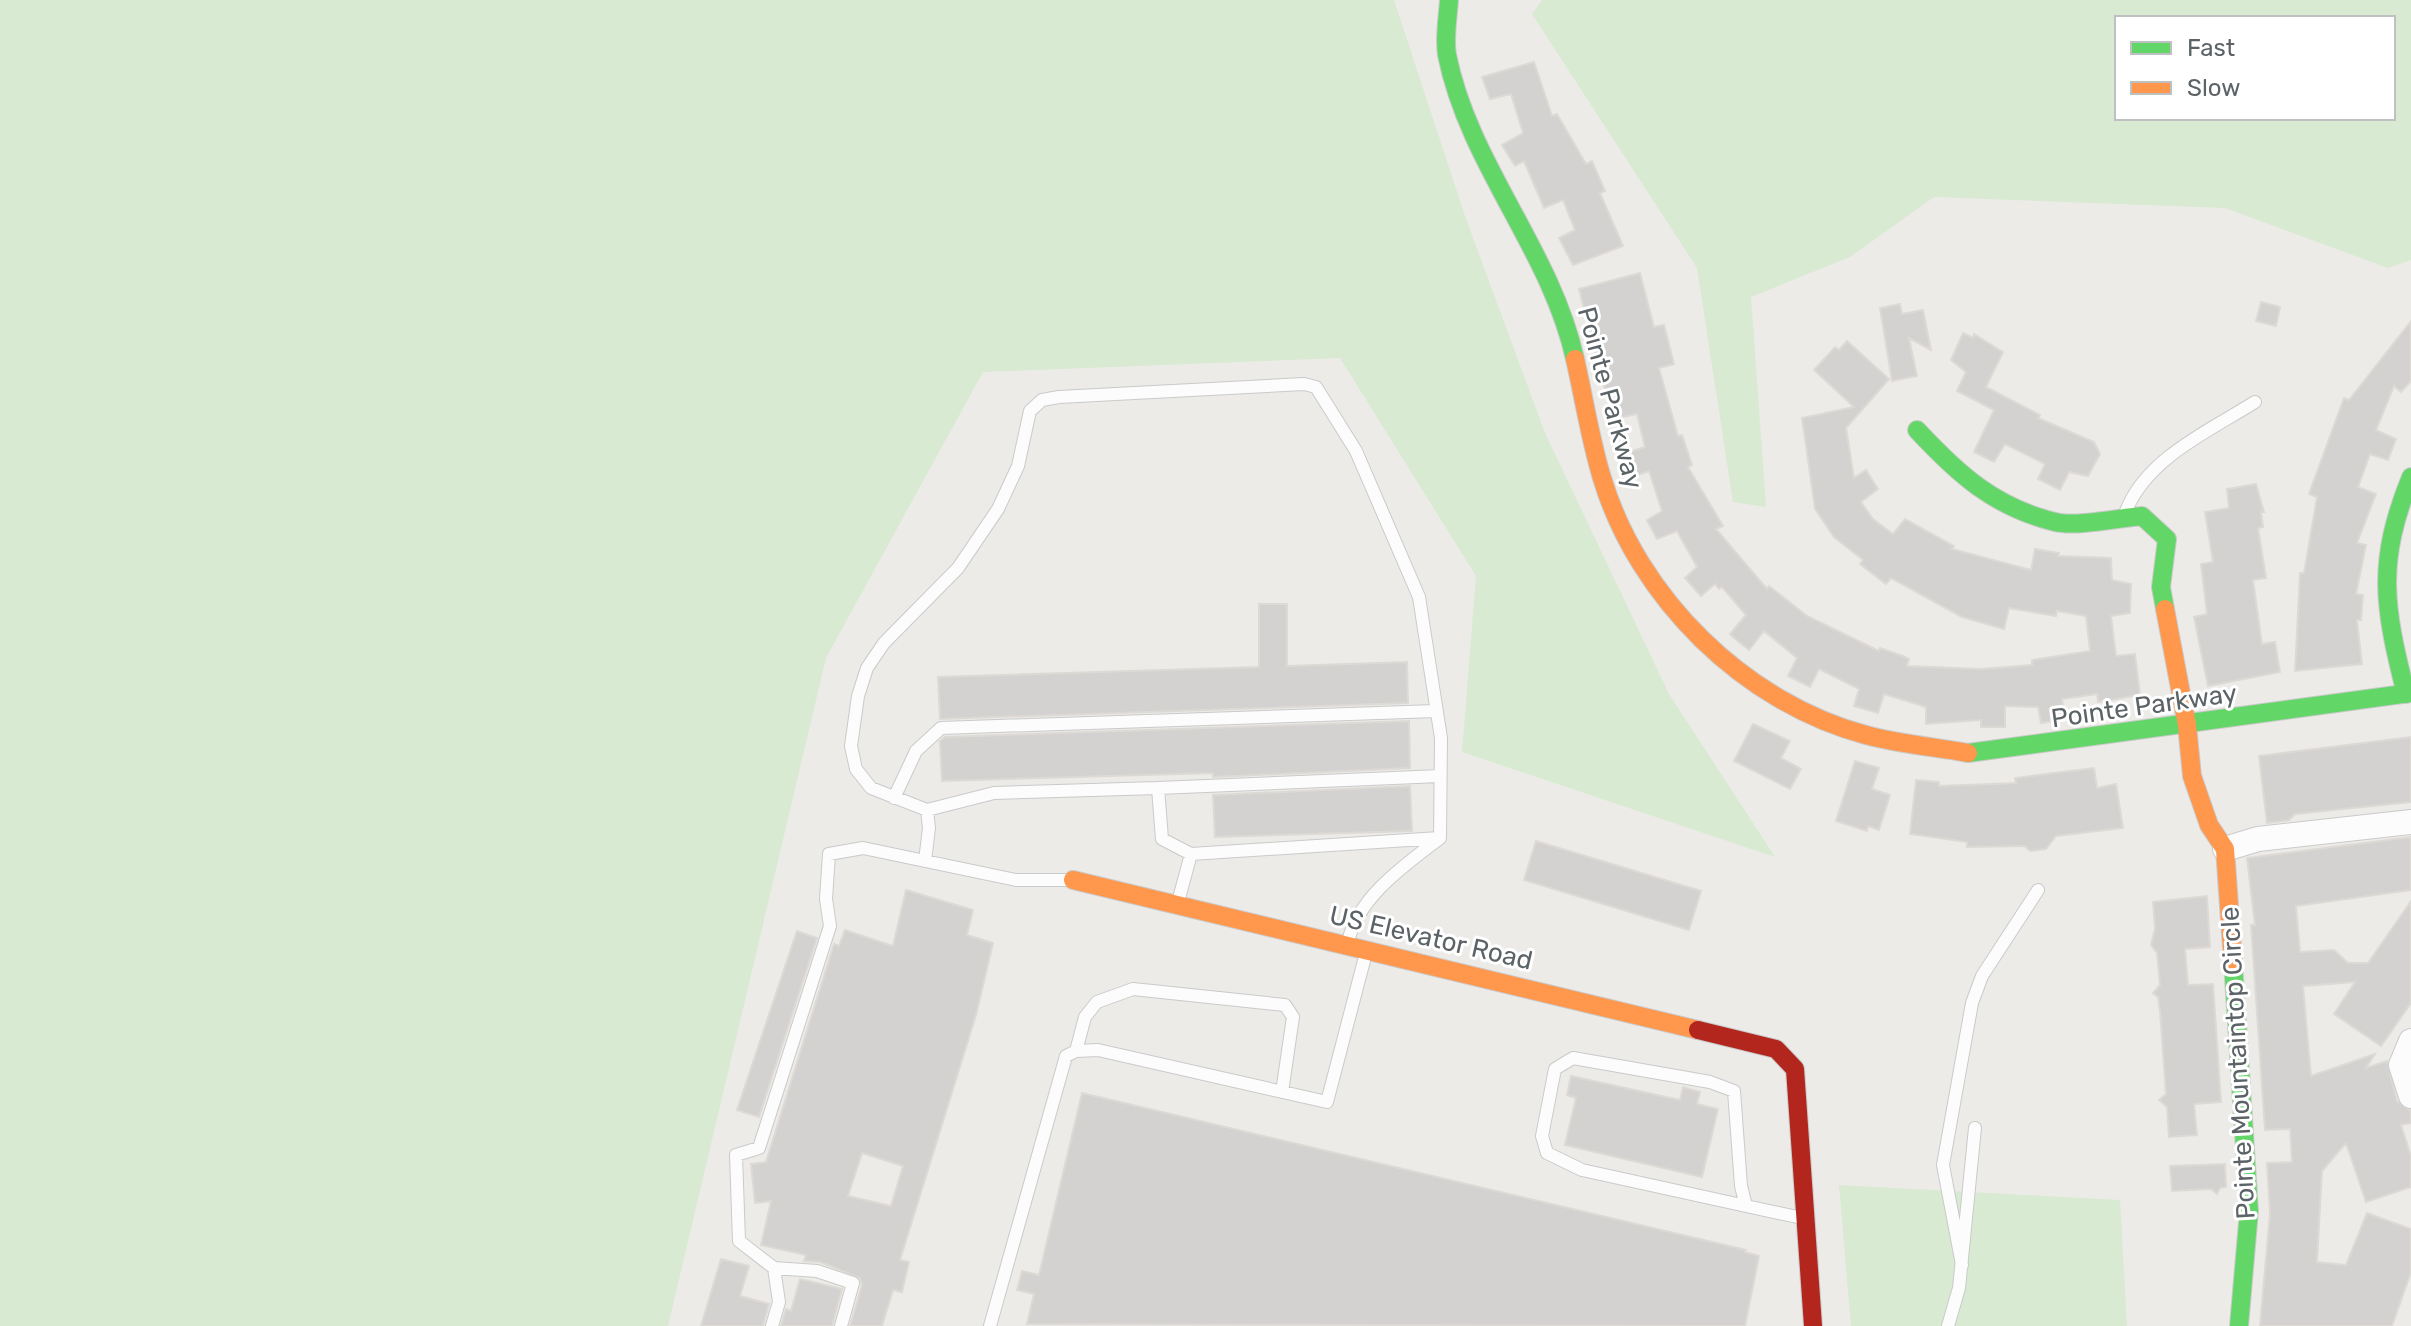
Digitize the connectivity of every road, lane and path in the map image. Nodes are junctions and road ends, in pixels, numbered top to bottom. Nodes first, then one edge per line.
1 (1449, 0) edge
2 (2255, 402) dead end
3 (1917, 430) dead end
4 (2411, 477) edge
5 (2124, 517) junction
6 (2408, 694) edge
7 (1436, 711) junction
8 (2187, 725) junction
9 (1440, 776) junction
10 (1158, 788) junction
11 (894, 798) junction
12 (927, 810) junction
13 (2411, 822) edge
14 (1440, 838) junction
15 (2225, 849) junction
16 (1191, 854) junction
17 (925, 861) junction
18 (1073, 880) joint
19 (2038, 890) dead end
20 (1178, 905) junction
21 (1347, 945) junction
22 (1367, 950) junction
23 (2411, 1041) edge
24 (1076, 1051) junction
25 (1282, 1092) junction
26 (2411, 1096) edge
27 (1975, 1128) dead end
28 (1746, 1206) junction
29 (1805, 1219) junction
30 (1962, 1265) junction
31 (774, 1268) junction
32 (772, 1326) edge
33 (841, 1326) edge
34 (990, 1326) edge
35 (1813, 1326) edge
36 (1948, 1326) edge
37 (2239, 1326) edge

1 - 8 street, Pointe Parkway
2 - 5 lane
3 - 5 street
4 - 6 street
5 - 8 street, Pointe Mountaintop Circle
6 - 8 street, Pointe Parkway
7 - 9 lane
7 - 11 lane
7 - 11 lane
8 - 15 street, Pointe Mountaintop Circle
9 - 10 lane
9 - 14 lane
10 - 12 lane
10 - 16 lane
11 - 12 lane
12 - 17 lane
13 - 15 street
14 - 16 lane
14 - 21 lane
15 - 37 street, Pointe Mountaintop Circle
16 - 20 lane
17 - 18 lane
17 - 31 lane
18 - 20 street, US Elevator Road
19 - 30 lane
20 - 21 street, US Elevator Road
21 - 22 street, US Elevator Road
22 - 25 lane
22 - 29 street, US Elevator Road
23 - 26 street
24 - 25 lane
24 - 25 lane
24 - 34 lane
27 - 30 lane
28 - 28 lane
28 - 29 lane
29 - 35 street
30 - 36 lane
31 - 32 lane
31 - 33 lane

